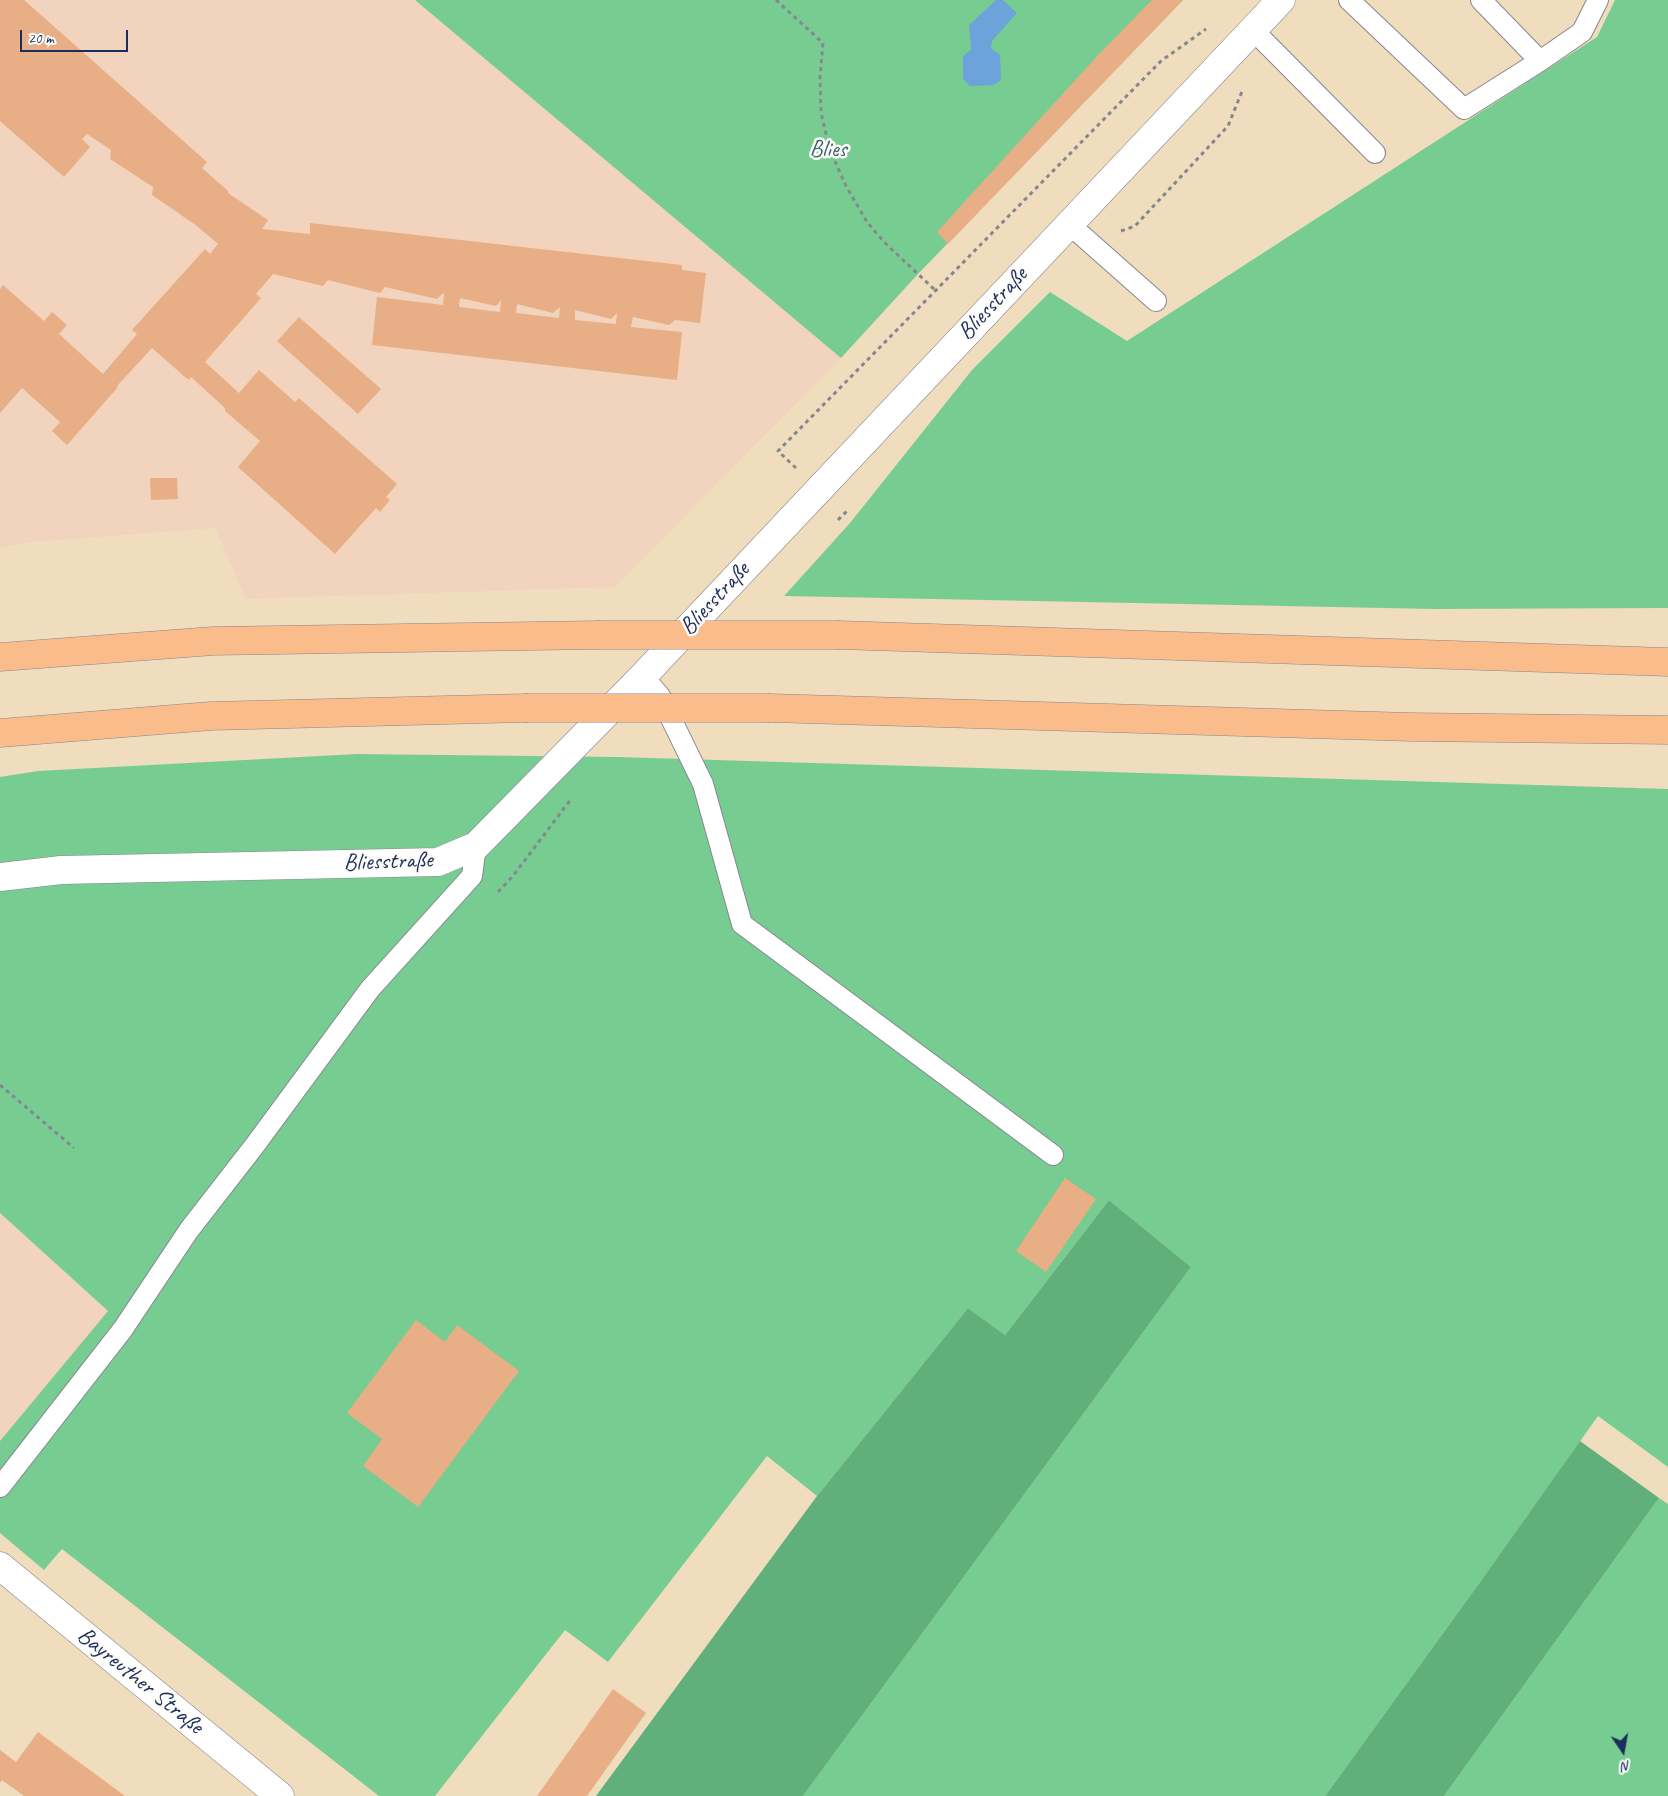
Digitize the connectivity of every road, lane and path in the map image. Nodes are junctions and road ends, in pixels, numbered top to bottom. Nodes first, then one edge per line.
1 (776, 0) edge
2 (1281, 0) edge
3 (1349, 0) edge
4 (1481, 0) edge
5 (1597, 0) edge
6 (1210, 27) dead end
7 (1253, 30) junction
8 (1540, 61) junction
9 (1375, 153) dead end
10 (1069, 224) junction
11 (936, 291) junction
12 (1156, 301) dead end
13 (778, 452) dead end
14 (0, 657) edge
15 (1668, 662) edge
16 (643, 676) junction
17 (1668, 730) edge
18 (0, 733) edge
19 (476, 846) junction
20 (0, 877) edge
21 (0, 1085) edge
22 (74, 1148) dead end
23 (1052, 1155) dead end
24 (0, 1486) edge
25 (0, 1566) edge
26 (280, 1796) edge

1 - 11 path
2 - 7 street, Bliesstraße
3 - 8 lane
4 - 8 lane
5 - 8 lane
6 - 11 path
7 - 9 lane
7 - 10 street, Bliesstraße
10 - 12 lane
10 - 16 street, Bliesstraße
11 - 13 path
14 - 15 highway, bridge
16 - 19 street, Bliesstraße
16 - 23 lane
17 - 18 highway, bridge
19 - 20 street, Bliesstraße
19 - 24 lane
21 - 22 path
25 - 26 street, Bayreuther Straße

